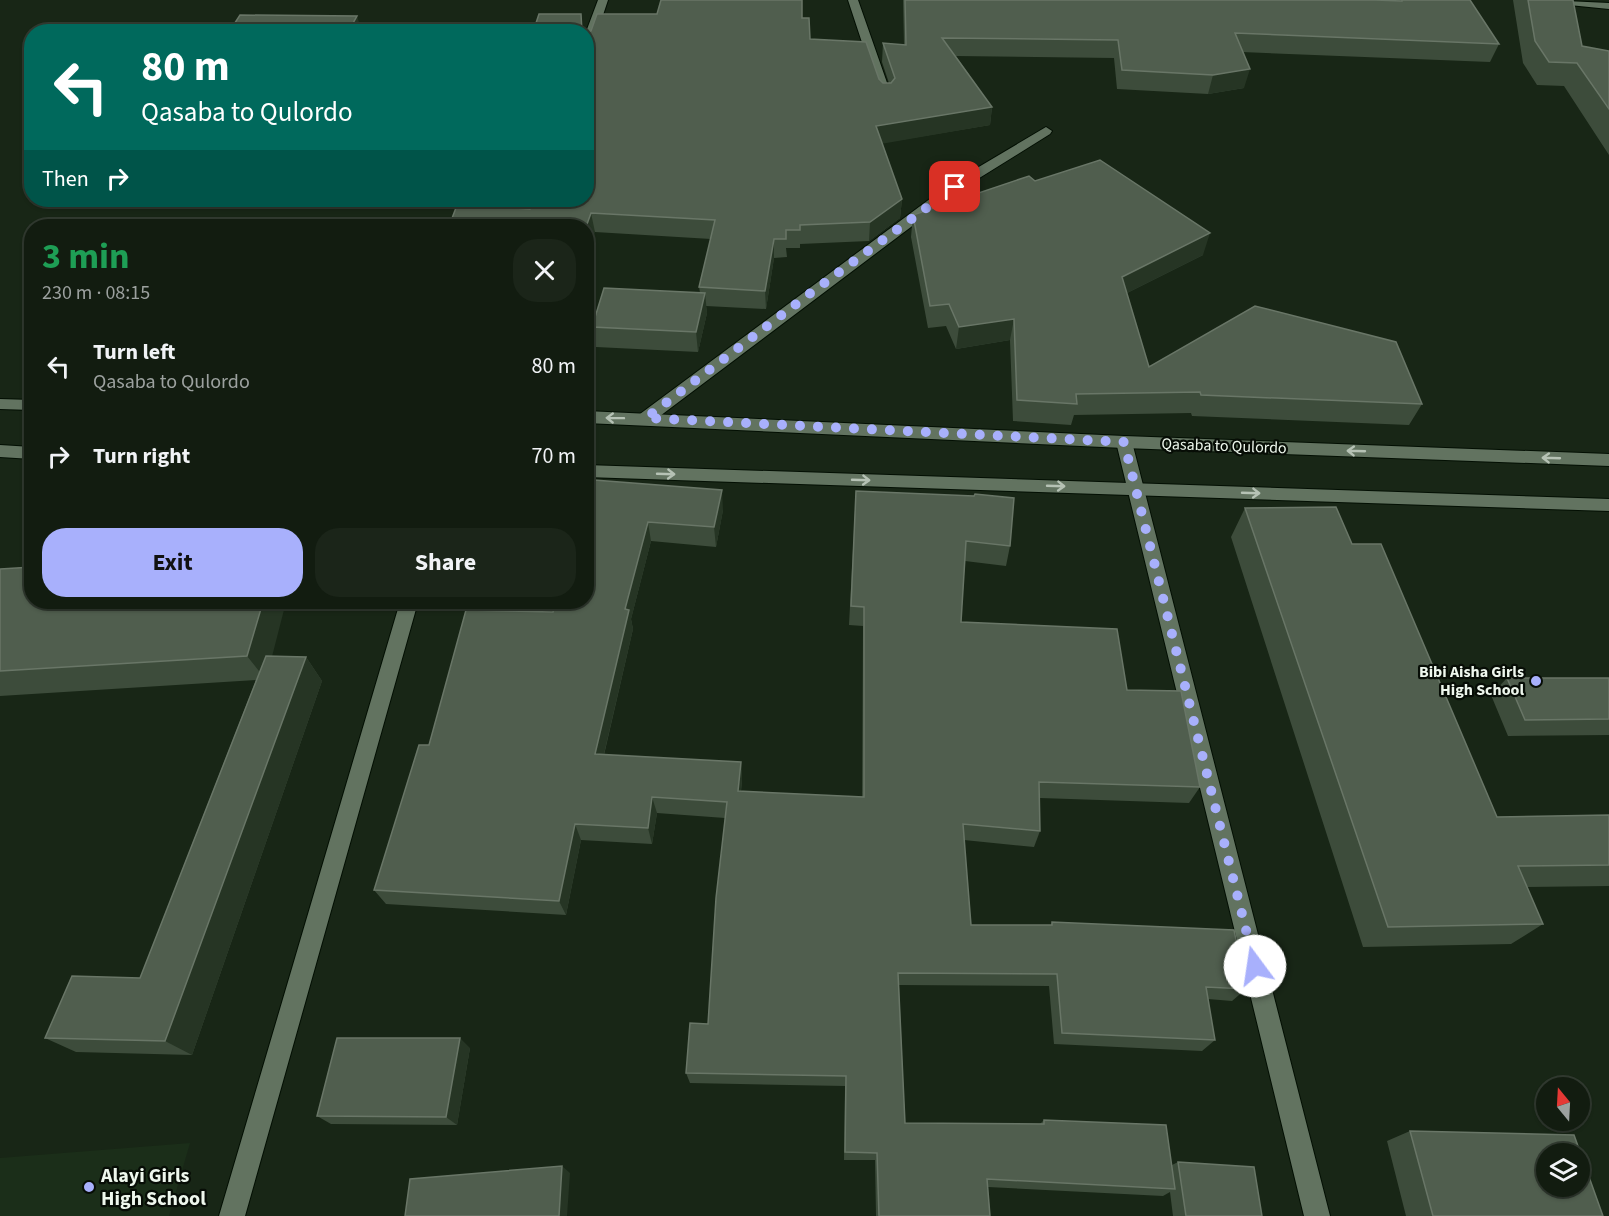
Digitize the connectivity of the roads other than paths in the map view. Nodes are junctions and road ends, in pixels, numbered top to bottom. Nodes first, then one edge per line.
1 (603, 0) edge
2 (853, 0) edge
3 (1549, 0) edge
4 (1609, 6) edge
5 (594, 25) edge
6 (886, 97) edge
7 (1046, 131) dead end
8 (0, 404) edge
9 (24, 405) edge
10 (594, 417) edge
11 (646, 418) junction
12 (1124, 442) junction
13 (0, 452) edge
14 (24, 453) edge
15 (1609, 460) edge
16 (594, 471) edge
17 (1136, 489) junction
18 (1609, 505) edge
19 (408, 609) edge
20 (232, 1216) edge
21 (1317, 1216) edge

1 - 5 street
2 - 6 street
3 - 4 street
7 - 11 street
8 - 9 street
11 -> 10 street, Qasaba to Qulordo
11 - 12 street, Qasaba to Qulordo
15 -> 12 street, Qasaba to Qulordo
12 - 17 street
13 - 14 street
16 -> 17 street
17 -> 18 street
17 - 21 street
19 - 20 street

